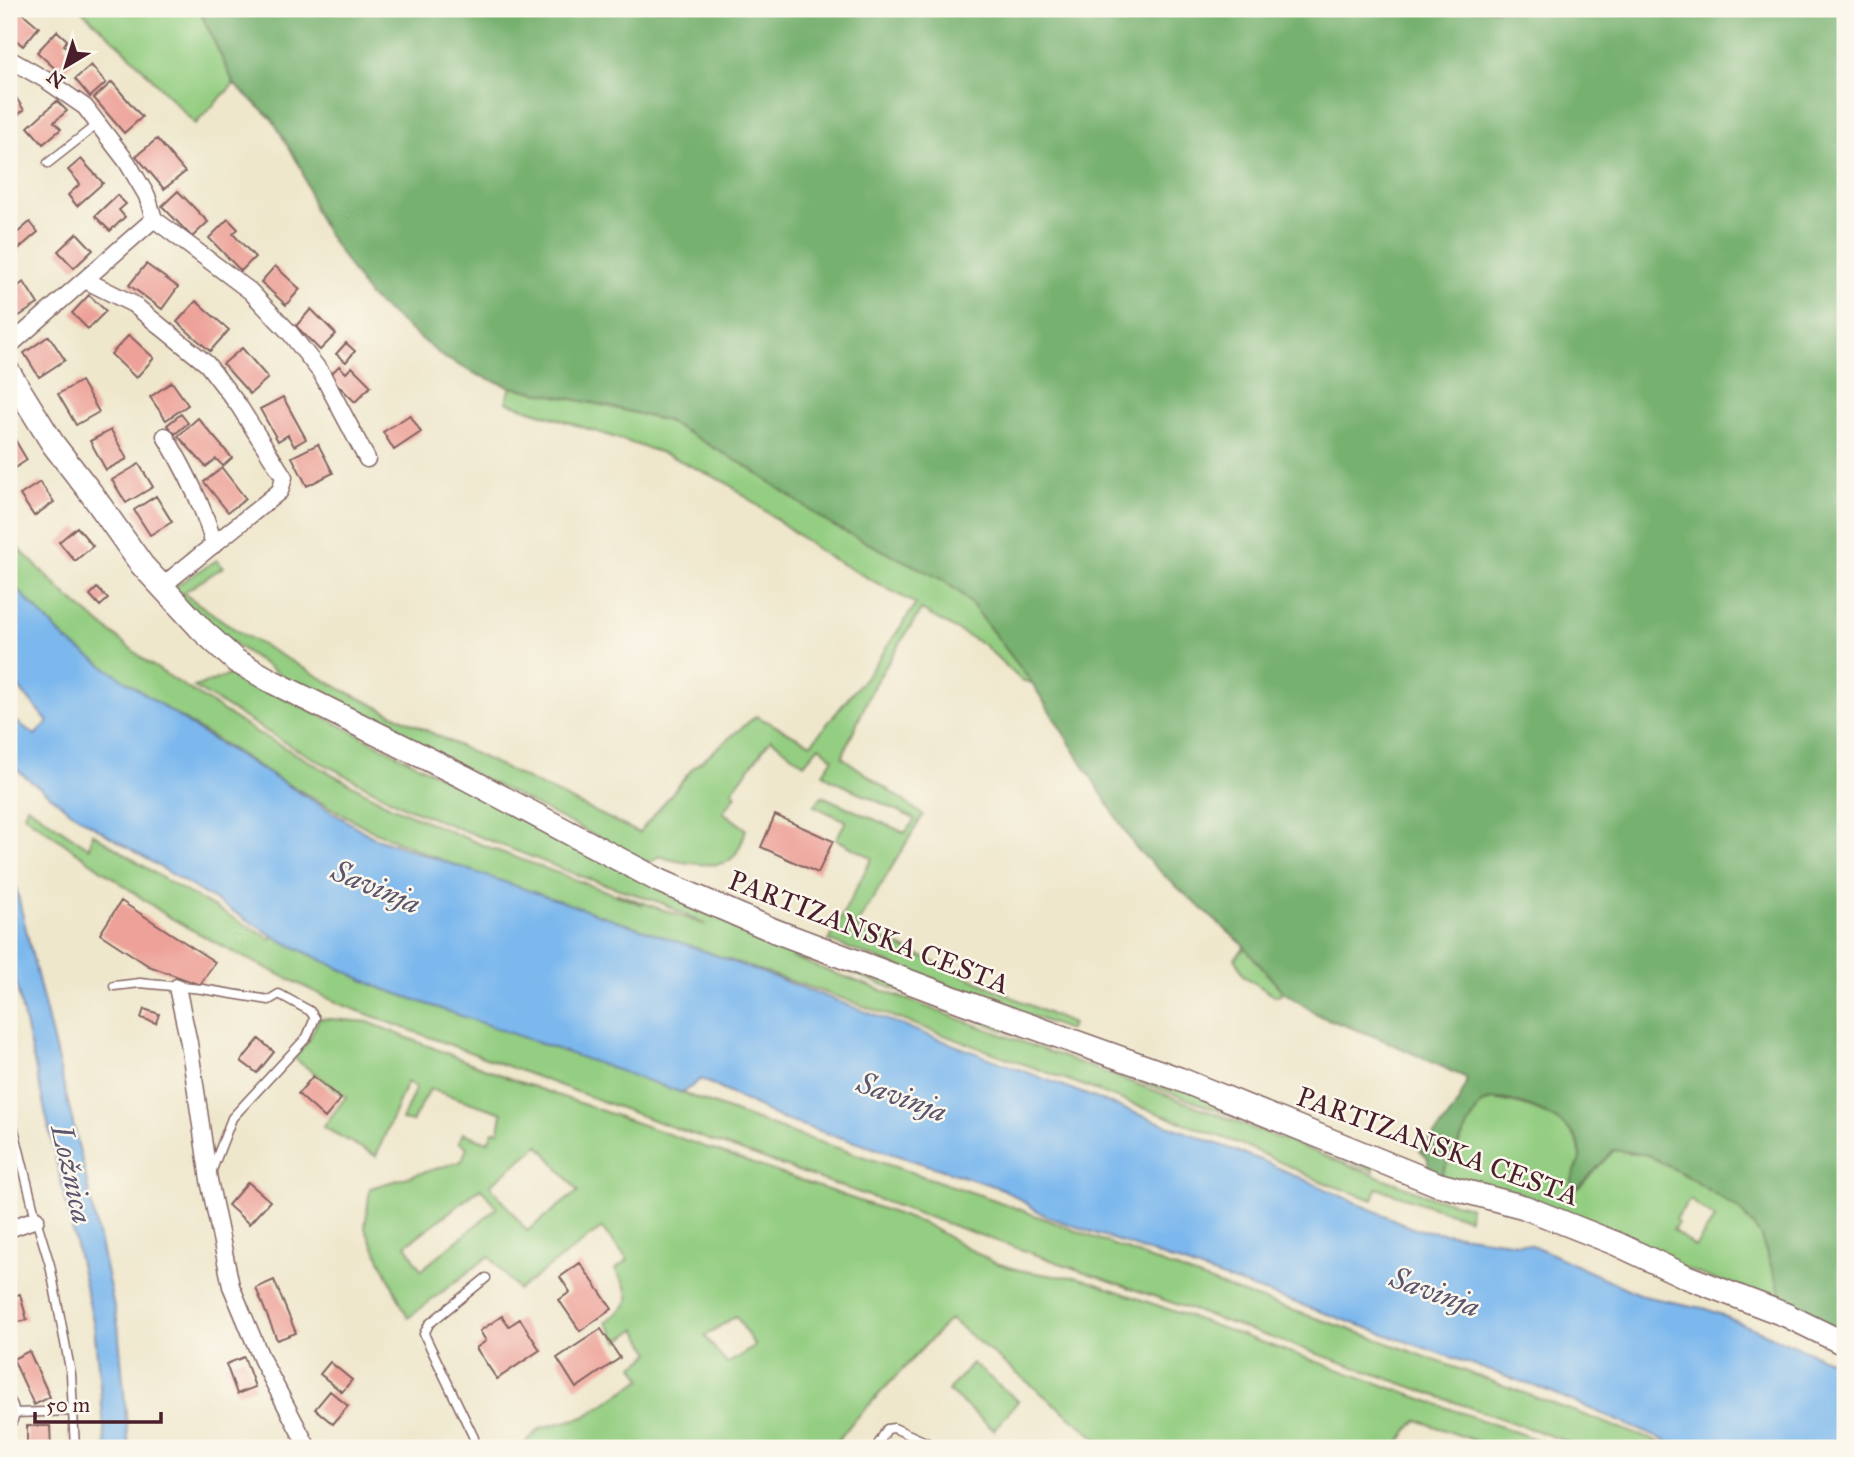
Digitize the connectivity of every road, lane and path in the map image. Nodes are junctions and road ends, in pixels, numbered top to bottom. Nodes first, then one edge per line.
1 (9, 59) edge
2 (99, 123) junction
3 (48, 163) dead end
4 (153, 219) junction
5 (85, 280) junction
6 (9, 346) edge
7 (9, 373) edge
8 (165, 436) dead end
9 (367, 460) dead end
10 (215, 545) junction
11 (161, 587) junction
12 (114, 986) dead end
13 (177, 987) junction
14 (9, 1109) edge
15 (209, 1180) junction
16 (36, 1219) junction
17 (9, 1229) edge
18 (486, 1278) dead end
19 (1845, 1344) edge
20 (9, 1399) edge
21 (73, 1411) junction
22 (15, 1413) junction
23 (9, 1427) edge
24 (75, 1448) edge
25 (308, 1448) edge
26 (472, 1448) edge
27 (876, 1448) edge
28 (939, 1448) edge

1 - 2 street
2 - 3 lane
2 - 4 street
4 - 5 street
4 - 9 street
5 - 6 street
5 - 10 street
7 - 11 street, PARTIZANSKA CESTA
8 - 10 street
10 - 11 street
11 - 19 street, PARTIZANSKA CESTA
12 - 13 lane
13 - 15 street
13 - 15 lane
14 - 16 lane
15 - 25 street
16 - 17 street
16 - 21 lane
18 - 26 lane
20 - 22 lane
21 - 22 lane
21 - 24 lane
22 - 23 lane
27 - 28 lane

